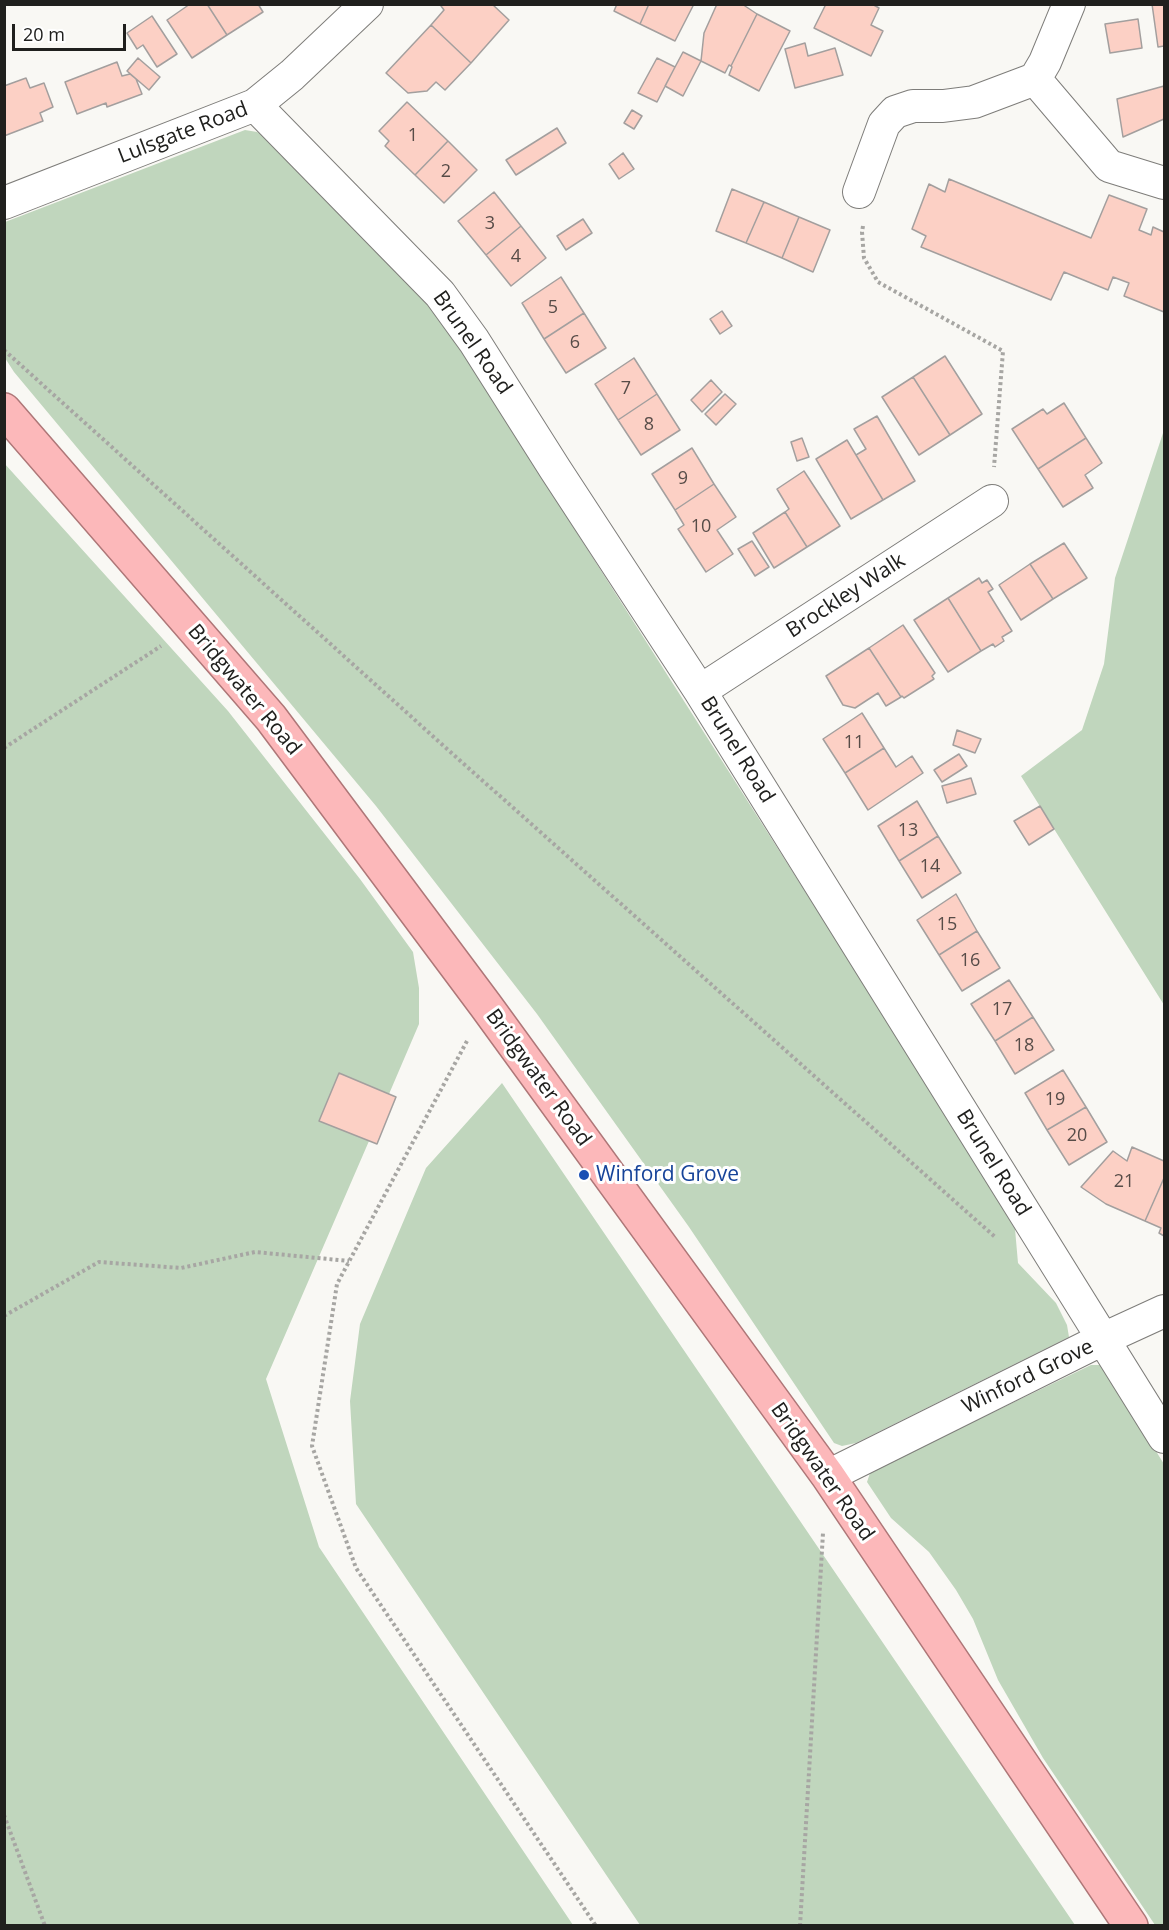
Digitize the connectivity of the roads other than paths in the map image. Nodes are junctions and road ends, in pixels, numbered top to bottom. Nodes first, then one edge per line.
1 (367, 4) edge
2 (1069, 4) edge
3 (1035, 79) junction
4 (255, 105) junction
5 (1164, 183) edge
6 (859, 192) road end
7 (4, 203) edge
8 (4, 410) edge
9 (992, 501) road end
10 (700, 691) junction
11 (1164, 1311) edge
12 (1104, 1339) junction
13 (1164, 1437) edge
14 (828, 1476) junction
15 (1131, 1926) edge

1 - 4 street, Lulsgate Road
2 - 3 street
3 - 5 street
3 - 6 street
4 - 7 street, Lulsgate Road
4 - 10 street, Brunel Road
8 - 14 highway, Bridgwater Road
9 - 10 street, Brockley Walk
10 - 12 street, Brunel Road
11 - 12 street, Winford Grove
12 - 13 street, Brunel Road
12 - 14 street, Winford Grove
14 - 15 highway, Bridgwater Road

